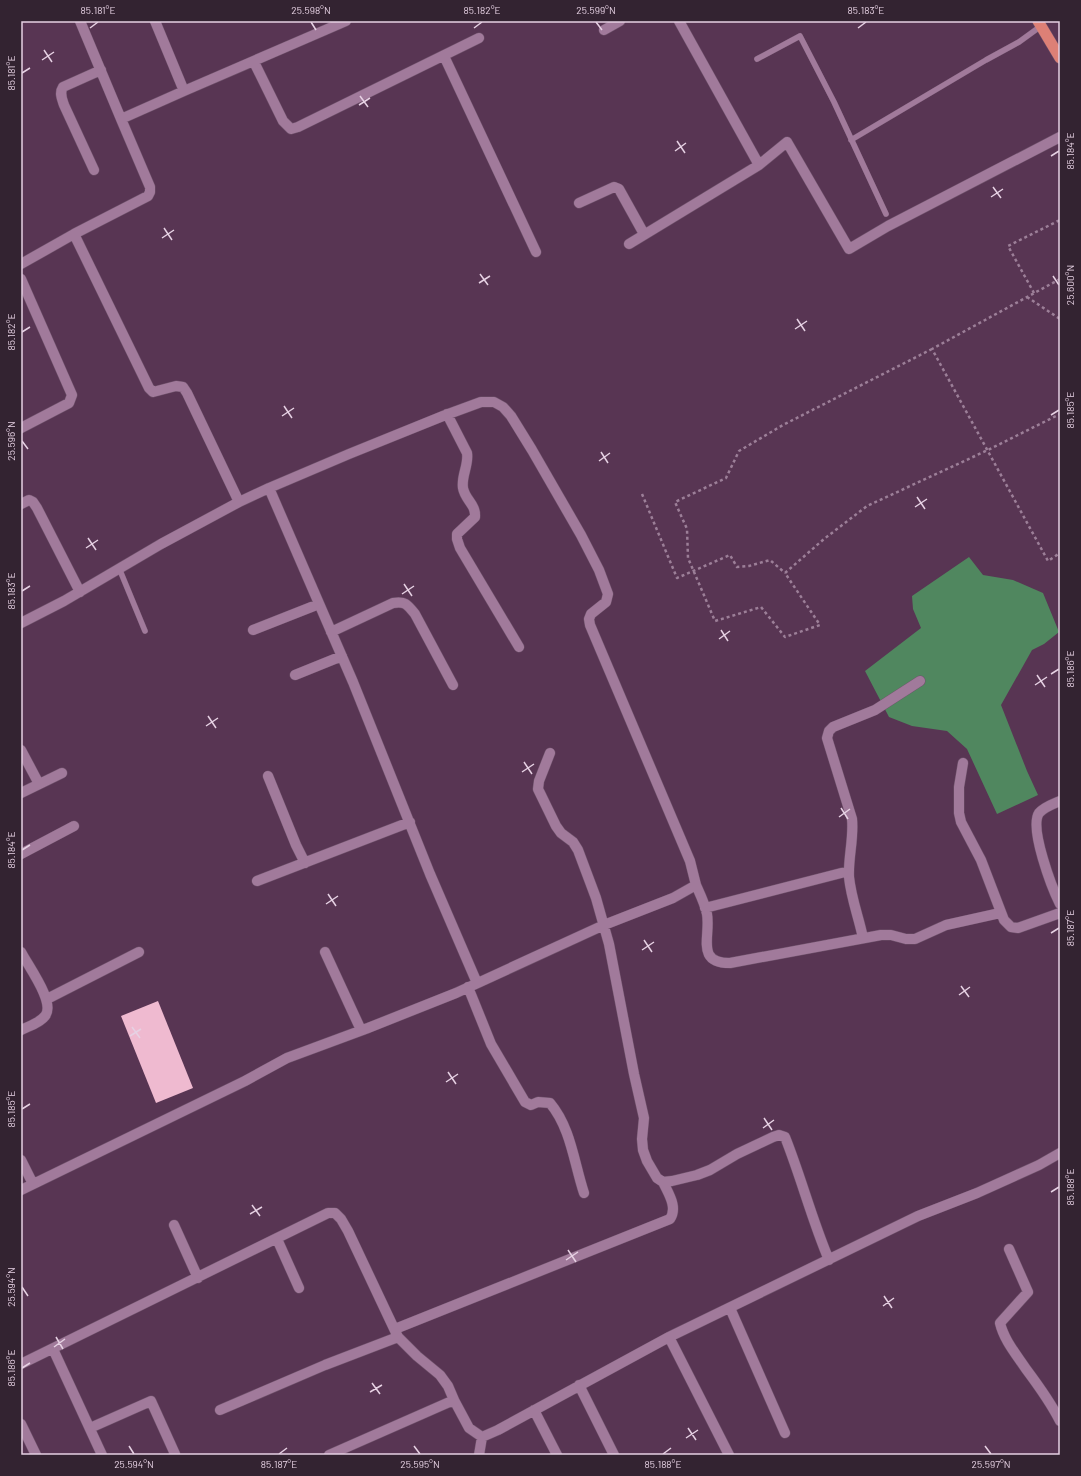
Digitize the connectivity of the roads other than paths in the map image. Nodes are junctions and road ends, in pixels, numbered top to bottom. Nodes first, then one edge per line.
1 (80, 21) edge
2 (155, 21) edge
3 (346, 21) edge
4 (620, 21) edge
5 (678, 21) edge
6 (1039, 24) edge
7 (604, 30) dead end
8 (479, 38) dead end
9 (444, 56) junction
10 (1060, 58) edge
11 (756, 59) dead end
12 (254, 62) junction
13 (101, 70) junction
14 (184, 91) junction
15 (121, 119) junction
16 (1060, 137) edge
17 (851, 140) junction
18 (759, 165) junction
19 (94, 170) dead end
20 (579, 203) dead end
21 (886, 214) dead end
22 (74, 234) junction
23 (644, 234) junction
24 (629, 244) dead end
25 (536, 252) dead end
26 (21, 264) edge
27 (21, 279) edge
28 (447, 414) junction
29 (21, 428) edge
30 (269, 488) junction
31 (239, 502) junction
32 (21, 504) edge
33 (119, 568) junction
34 (80, 592) junction
35 (319, 604) junction
36 (21, 622) edge
37 (253, 630) dead end
38 (145, 631) dead end
39 (331, 632) junction
40 (518, 647) dead end
41 (342, 656) junction
42 (295, 675) dead end
43 (920, 681) dead end
44 (453, 685) dead end
45 (21, 750) edge
46 (550, 753) dead end
47 (963, 763) dead end
48 (62, 773) dead end
49 (268, 776) dead end
50 (39, 784) junction
51 (21, 793) edge
52 (1060, 801) edge
53 (410, 822) junction
54 (74, 826) dead end
55 (21, 854) edge
56 (305, 863) junction
57 (849, 871) junction
58 (257, 881) dead end
59 (696, 885) junction
60 (1060, 904) edge
61 (705, 908) junction
62 (1000, 913) junction
63 (1060, 914) edge
64 (604, 925) junction
65 (863, 938) junction
66 (21, 952) edge
67 (139, 952) dead end
68 (325, 952) dead end
69 (472, 985) junction
70 (47, 999) junction
71 (21, 1030) edge
72 (361, 1030) junction
73 (1060, 1153) edge
74 (21, 1160) edge
75 (663, 1182) junction
76 (33, 1184) junction
77 (21, 1190) edge
78 (584, 1193) dead end
79 (174, 1225) dead end
80 (277, 1239) junction
81 (1009, 1249) dead end
82 (829, 1260) junction
83 (198, 1278) junction
84 (299, 1288) dead end
85 (730, 1308) junction
86 (397, 1333) junction
87 (669, 1337) junction
88 (53, 1349) junction
89 (22, 1360) edge
90 (579, 1386) junction
91 (454, 1400) junction
92 (220, 1410) dead end
93 (534, 1410) junction
94 (1060, 1421) edge
95 (21, 1424) edge
96 (90, 1428) junction
97 (785, 1433) dead end
98 (482, 1437) junction
99 (175, 1454) edge
100 (36, 1455) edge
101 (102, 1455) edge
102 (329, 1455) edge
103 (479, 1455) edge
104 (557, 1455) edge
105 (614, 1455) edge
106 (729, 1455) edge

1 - 13 street
2 - 14 street
3 - 12 street
4 - 7 street
5 - 18 street
6 - 10 highway
6 - 17 lane
8 - 9 street
9 - 12 street
9 - 25 street
11 - 17 lane
12 - 14 street
13 - 15 street
13 - 19 street
14 - 15 street
15 - 22 street
16 - 18 street
17 - 21 lane
18 - 23 street
20 - 23 street
22 - 26 street
22 - 31 street
23 - 24 street
27 - 29 street
28 - 30 street
28 - 40 street
28 - 59 street
30 - 31 street
30 - 35 street
31 - 33 street
32 - 34 street
33 - 34 street
33 - 38 lane
34 - 36 street
35 - 37 street
35 - 39 street
39 - 41 street
39 - 44 street
41 - 42 street
41 - 53 street
43 - 57 street
45 - 50 street
46 - 64 street
47 - 62 street
48 - 50 street
49 - 56 street
50 - 51 street
52 - 60 street
53 - 56 street
53 - 69 street
54 - 55 street
56 - 58 street
57 - 61 street
57 - 65 street
59 - 61 street
59 - 64 street
61 - 65 street
62 - 63 street
62 - 65 street
64 - 69 street
64 - 75 street
66 - 70 street
67 - 70 street
68 - 72 street
69 - 72 street
69 - 78 street
70 - 71 street
72 - 76 street
73 - 82 street
74 - 76 street
75 - 82 street
75 - 86 street
76 - 77 street
79 - 83 street
80 - 83 street
80 - 84 street
80 - 86 street
81 - 94 street
82 - 85 street
83 - 88 street
85 - 87 street
85 - 97 street
86 - 91 street
86 - 92 street
87 - 90 street
87 - 106 street
88 - 89 street
88 - 96 street
90 - 93 street
90 - 105 street
91 - 98 street
91 - 102 street
93 - 98 street
93 - 104 street
95 - 100 street
96 - 99 street
96 - 101 street
98 - 103 street

